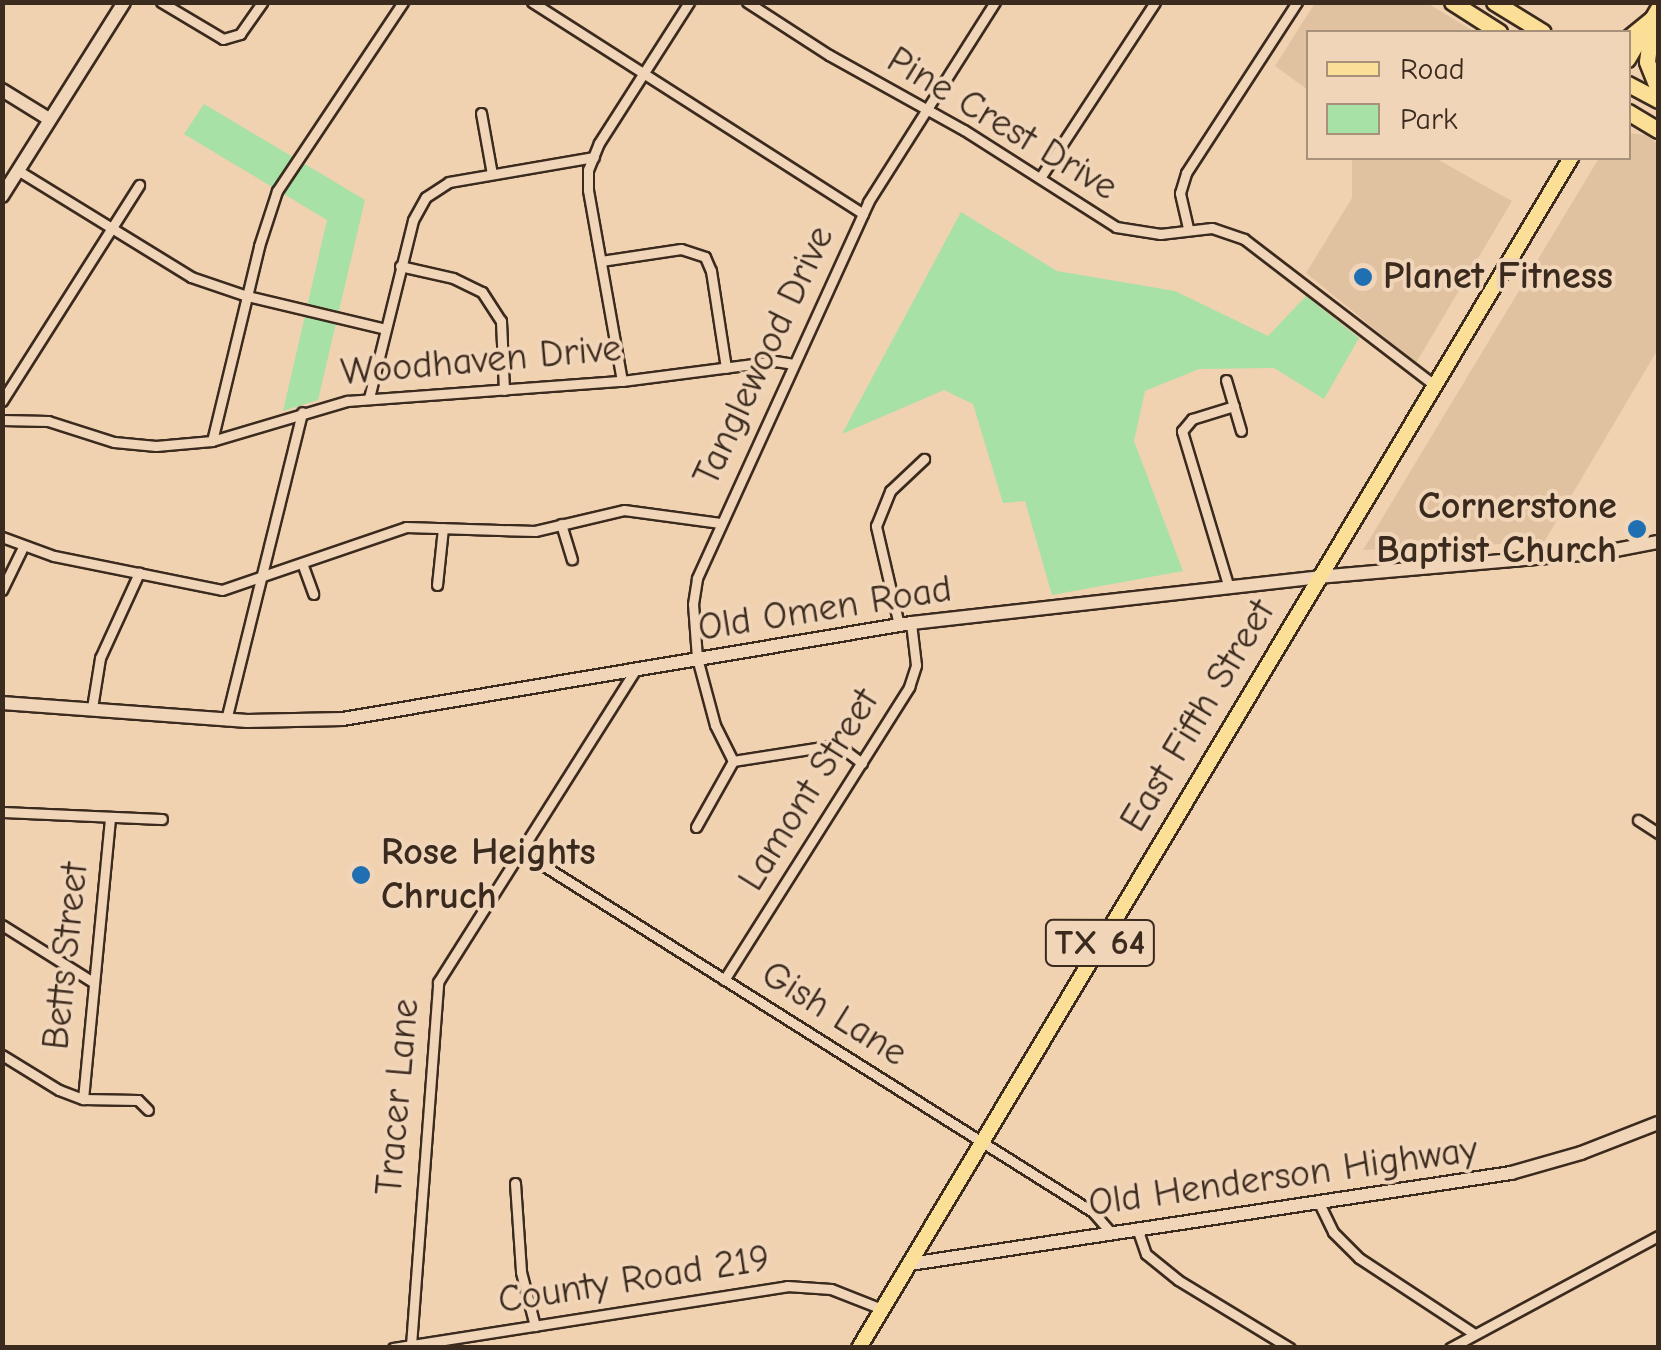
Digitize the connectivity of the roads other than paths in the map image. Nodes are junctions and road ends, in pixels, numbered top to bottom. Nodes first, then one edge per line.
1 (124, 2) edge
2 (162, 2) edge
3 (262, 2) edge
4 (403, 2) edge
5 (532, 2) edge
6 (689, 2) edge
7 (747, 2) edge
8 (995, 2) edge
9 (1155, 2) edge
10 (1298, 2) edge
11 (1452, 2) edge
12 (1494, 2) edge
13 (1655, 16) edge
14 (1496, 30) edge
15 (1539, 30) edge
16 (1631, 36) edge
17 (1631, 55) edge
18 (644, 73) junction
19 (1631, 86) edge
20 (2, 90) edge
21 (1658, 90) edge
22 (1658, 100) edge
23 (928, 108) junction
24 (481, 113) dead end
25 (1631, 114) edge
26 (49, 119) junction
27 (1631, 122) edge
28 (1657, 129) edge
29 (594, 157) junction
30 (1569, 160) edge
31 (18, 170) junction
32 (492, 174) junction
33 (1040, 178) junction
34 (140, 184) dead end
35 (2, 196) edge
36 (863, 214) junction
37 (112, 228) junction
38 (1188, 228) junction
39 (601, 261) junction
40 (400, 266) junction
41 (247, 296) junction
42 (385, 329) junction
43 (794, 364) junction
44 (726, 368) junction
45 (1226, 380) dead end
46 (622, 381) junction
47 (1433, 384) junction
48 (504, 390) junction
49 (369, 398) junction
50 (2, 401) edge
51 (1234, 406) junction
52 (302, 412) junction
53 (2, 420) edge
54 (1241, 431) dead end
55 (212, 441) junction
56 (924, 460) dead end
57 (720, 523) junction
58 (561, 524) junction
59 (443, 528) junction
60 (2, 537) edge
61 (1658, 542) edge
62 (24, 547) junction
63 (572, 559) dead end
64 (302, 563) junction
65 (138, 573) junction
66 (1318, 577) junction
67 (260, 580) junction
68 (437, 586) dead end
69 (1228, 588) junction
70 (2, 590) edge
71 (314, 594) dead end
72 (905, 624) junction
73 (697, 658) junction
74 (635, 670) junction
75 (2, 703) edge
76 (92, 708) junction
77 (226, 720) junction
78 (734, 761) junction
79 (862, 763) junction
80 (2, 812) edge
81 (110, 818) junction
82 (162, 819) dead end
83 (1638, 820) dead end
84 (696, 827) dead end
85 (1658, 833) edge
86 (522, 852) junction
87 (2, 925) edge
88 (724, 980) junction
89 (93, 982) junction
90 (2, 1055) edge
91 (82, 1099) junction
92 (148, 1110) dead end
93 (1658, 1122) edge
94 (982, 1142) junction
95 (515, 1183) dead end
96 (1320, 1205) junction
97 (1138, 1231) junction
98 (1110, 1232) junction
99 (1658, 1236) edge
100 (910, 1264) junction
101 (882, 1308) junction
102 (534, 1326) junction
103 (1473, 1333) junction
104 (411, 1345) junction
105 (393, 1348) edge
106 (859, 1348) edge
107 (1290, 1348) edge
108 (1450, 1348) edge

1 - 26 street
2 - 3 street
4 - 41 street
5 - 18 street
6 - 18 street
7 - 23 street, Pine Crest Drive
8 - 23 street, Tanglewood Drive
9 - 33 street
10 - 38 street
11 - 14 highway
12 - 15 highway
13 - 16 highway
13 - 17 main road
13 - 21 highway
18 - 29 street
18 - 36 street
19 - 22 highway
20 - 26 street
23 - 33 street, Pine Crest Drive
23 - 36 street, Tanglewood Drive
24 - 32 street
25 - 28 highway
26 - 31 street
27 - 28 highway
29 - 32 street
29 - 39 street
30 - 47 main road, East Fifth Street / TX 64
31 - 35 street
31 - 37 street
32 - 40 street
33 - 38 street, Pine Crest Drive
34 - 37 street
36 - 43 street, Tanglewood Drive
37 - 41 street
37 - 50 street
38 - 47 street, Pine Crest Drive
39 - 44 street
39 - 46 street
40 - 42 street
40 - 48 street
41 - 42 street
41 - 55 street
42 - 49 street
43 - 44 street, Woodhaven Drive
43 - 57 street, Tanglewood Drive
44 - 46 street, Woodhaven Drive
45 - 51 street
46 - 48 street, Woodhaven Drive
47 - 66 main road, East Fifth Street / TX 64
48 - 49 street, Woodhaven Drive
49 - 52 street, Woodhaven Drive
51 - 54 street
51 - 69 street
52 - 55 street, Woodhaven Drive
52 - 67 street
53 - 55 street, Woodhaven Drive
56 - 72 street, Lamont Street
57 - 58 street
57 - 73 street, Tanglewood Drive
58 - 59 street
58 - 63 street
59 - 64 street
59 - 68 street
60 - 62 street
61 - 66 street, Old Omen Road
62 - 65 street
62 - 70 street
64 - 67 street
64 - 71 street
65 - 67 street
65 - 76 street
66 - 69 street, Old Omen Road
66 - 94 main road, East Fifth Street / TX 64
67 - 77 street
69 - 72 street, Old Omen Road
72 - 73 street, Old Omen Road
72 - 79 street, Lamont Street
73 - 74 street, Old Omen Road
73 - 78 street, Tanglewood Drive
74 - 77 street, Old Omen Road
74 - 86 street, Tracer Lane
75 - 76 street, Old Omen Road
76 - 77 street, Old Omen Road
78 - 79 street
78 - 84 street
79 - 88 street, Lamont Street
80 - 81 street
81 - 82 street
81 - 89 street, Betts Street
83 - 85 street
86 - 88 street, Gish Lane
86 - 104 street, Tracer Lane
87 - 89 street
88 - 94 street, Gish Lane
89 - 91 street, Betts Street
90 - 91 street
91 - 92 street
93 - 96 street, Old Henderson Highway
94 - 98 street, Gish Lane
94 - 100 main road, East Fifth Street / TX 64
95 - 102 street
96 - 97 street, Old Henderson Highway
96 - 103 street
97 - 98 street, Old Henderson Highway
97 - 107 street
98 - 100 street, Old Henderson Highway
99 - 103 street
100 - 101 main road, East Fifth Street / TX 64
101 - 102 street, County Road 219
101 - 106 main road, TX 64
102 - 104 street, County Road 219
103 - 108 street
104 - 105 street, County Road 219

